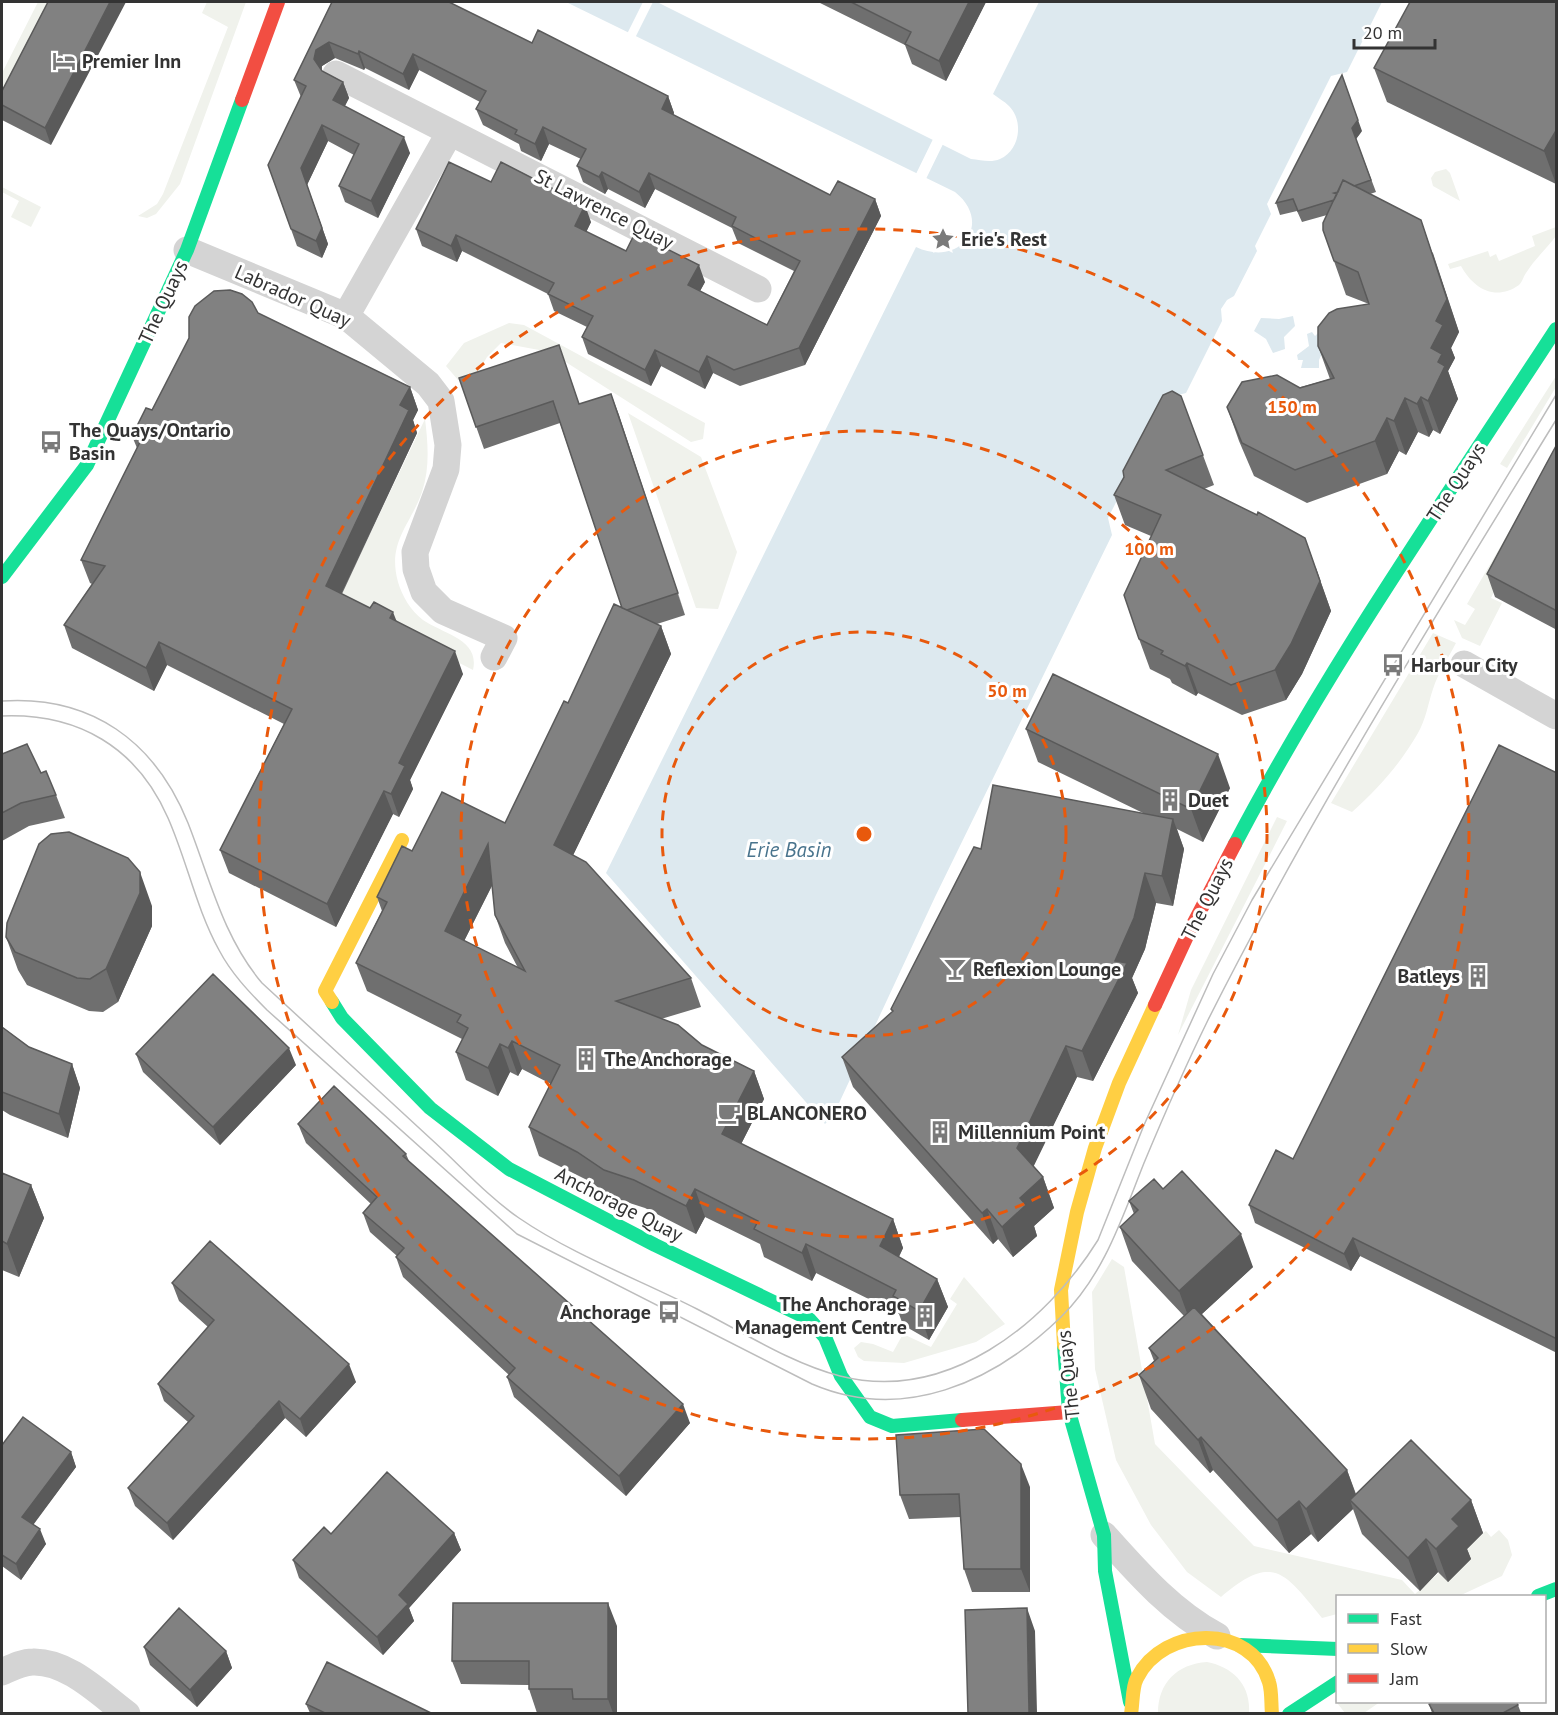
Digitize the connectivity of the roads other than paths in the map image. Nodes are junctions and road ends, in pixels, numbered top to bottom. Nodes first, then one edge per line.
1 (278, 2) edge
2 (336, 74) dead end
3 (450, 132) junction
4 (187, 250) junction
5 (758, 289) dead end
6 (346, 316) junction
7 (1557, 329) edge
8 (2, 578) edge
9 (499, 647) dead end
10 (1464, 664) dead end
11 (1557, 716) edge
12 (402, 840) dead end
13 (1069, 1412) junction
14 (1104, 1535) junction
15 (1557, 1589) edge
16 (1541, 1595) edge
17 (1228, 1641) junction
18 (1336, 1649) edge
19 (2, 1672) edge
20 (1336, 1683) edge
21 (1131, 1708) edge
22 (127, 1713) edge
23 (1272, 1713) edge
24 (1289, 1713) edge

1 - 4 street, The Quays
2 - 3 street, St Lawrence Quay
3 - 5 street, St Lawrence Quay
3 - 6 street
4 - 6 street, Labrador Quay
4 - 8 street, The Quays
6 - 9 street, Labrador Quay
7 - 13 street, The Quays
10 - 11 street
12 - 13 street, Anchorage Quay
13 - 14 street, The Quays
14 - 17 street, The Quays
14 - 21 street, The Quays
15 - 16 street
17 - 18 street
17 - 21 street
17 - 23 street
19 - 22 street
20 - 24 street

